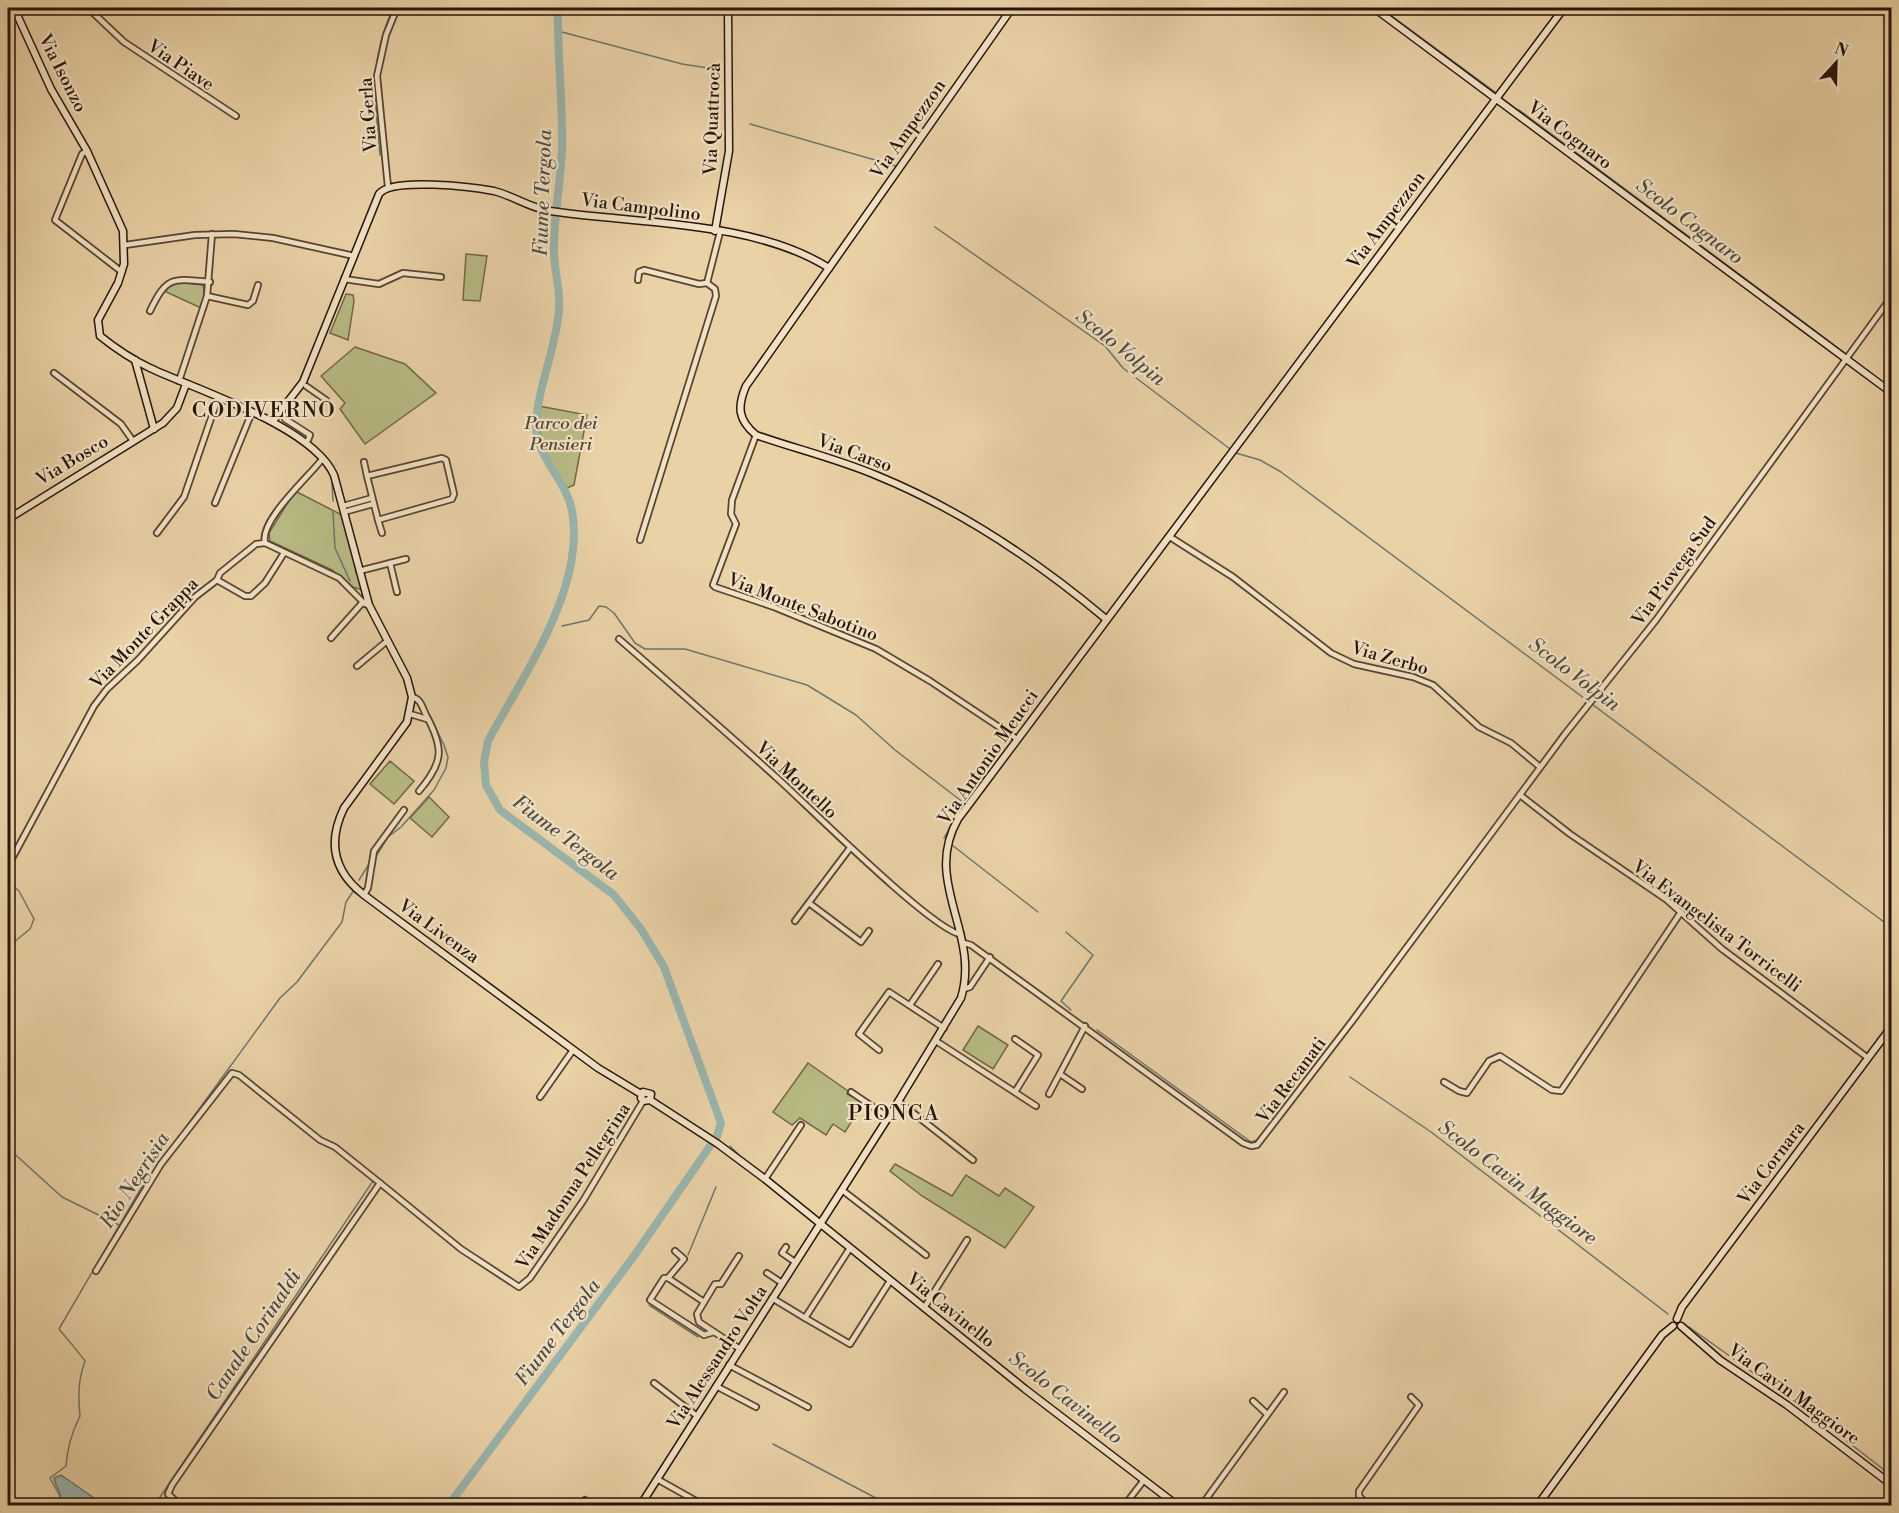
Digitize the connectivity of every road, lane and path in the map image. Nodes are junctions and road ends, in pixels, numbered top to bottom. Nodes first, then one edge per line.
1 (14, 8) edge
2 (88, 8) edge
3 (397, 8) edge
4 (728, 8) edge
5 (1012, 8) edge
6 (1374, 8) edge
7 (1564, 8) edge
8 (1496, 99) junction
9 (236, 116) dead end
10 (87, 151) junction
11 (387, 187) junction
12 (718, 232) junction
13 (212, 234) junction
14 (125, 245) junction
15 (354, 256) junction
16 (829, 268) junction
17 (122, 272) junction
18 (441, 277) dead end
19 (344, 279) junction
20 (638, 280) dead end
21 (210, 282) junction
22 (706, 283) junction
23 (258, 285) dead end
24 (207, 296) junction
25 (1892, 296) edge
26 (150, 311) dead end
27 (134, 359) junction
28 (1845, 360) junction
29 (148, 367) junction
30 (54, 373) dead end
31 (141, 377) junction
32 (179, 381) junction
33 (186, 384) junction
34 (306, 386) dead end
35 (1892, 393) edge
36 (218, 398) junction
37 (326, 400) dead end
38 (252, 412) junction
39 (284, 415) dead end
40 (273, 421) junction
41 (154, 429) junction
42 (756, 435) junction
43 (308, 440) dead end
44 (133, 441) junction
45 (1233, 450) joint
46 (323, 459) junction
47 (364, 462) dead end
48 (367, 476) junction
49 (373, 501) junction
50 (215, 503) dead end
51 (343, 509) junction
52 (8, 519) edge
53 (378, 520) junction
54 (157, 533) dead end
55 (382, 533) dead end
56 (1170, 537) junction
57 (640, 540) dead end
58 (266, 543) junction
59 (284, 553) junction
60 (406, 559) dead end
61 (390, 563) junction
62 (359, 571) junction
63 (217, 580) junction
64 (397, 592) dead end
65 (366, 604) junction
66 (1106, 619) junction
67 (332, 638) dead end
68 (619, 639) dead end
69 (387, 641) junction
70 (357, 666) dead end
71 (412, 697) junction
72 (410, 714) junction
73 (429, 720) junction
74 (1017, 739) junction
75 (1540, 768) junction
76 (419, 791) dead end
77 (1520, 795) junction
78 (404, 810) dead end
79 (850, 848) junction
80 (8, 866) edge
81 (364, 895) junction
82 (809, 903) junction
83 (1681, 912) junction
84 (795, 921) dead end
85 (869, 931) dead end
86 (962, 934) junction
87 (964, 943) junction
88 (990, 957) junction
89 (938, 964) dead end
90 (964, 989) junction
91 (910, 1005) junction
92 (1085, 1026) junction
93 (1892, 1026) edge
94 (944, 1028) junction
95 (1015, 1039) dead end
96 (936, 1041) junction
97 (573, 1050) junction
98 (879, 1050) dead end
99 (1868, 1058) junction
100 (1060, 1074) junction
101 (1444, 1082) dead end
102 (1082, 1089) dead end
103 (851, 1092) dead end
104 (1015, 1092) junction
105 (1048, 1094) dead end
106 (540, 1097) dead end
107 (645, 1099) junction
108 (898, 1101) junction
109 (1036, 1106) dead end
110 (888, 1117) junction
111 (801, 1125) dead end
112 (973, 1160) dead end
113 (765, 1179) junction
114 (380, 1183) junction
115 (842, 1190) junction
116 (820, 1224) junction
117 (967, 1240) dead end
118 (786, 1247) dead end
119 (850, 1248) junction
120 (675, 1251) dead end
121 (926, 1255) dead end
122 (739, 1256) dead end
123 (795, 1262) junction
124 (96, 1271) dead end
125 (767, 1273) dead end
126 (668, 1278) junction
127 (890, 1281) junction
128 (782, 1283) junction
129 (772, 1298) junction
130 (704, 1302) junction
131 (924, 1308) junction
132 (805, 1318) junction
133 (1677, 1324) junction
134 (714, 1332) junction
135 (740, 1349) junction
136 (729, 1365) junction
137 (654, 1383) dead end
138 (716, 1386) junction
139 (1284, 1392) dead end
140 (1411, 1397) dead end
141 (1252, 1401) dead end
142 (756, 1407) dead end
143 (808, 1407) dead end
144 (1267, 1414) junction
145 (697, 1416) junction
146 (657, 1479) junction
147 (1144, 1480) junction
148 (1892, 1485) edge
149 (585, 1500) dead end
150 (181, 1506) edge
151 (594, 1506) edge
152 (640, 1506) edge
153 (705, 1506) edge
154 (1124, 1506) edge
155 (1178, 1506) edge
156 (1201, 1506) edge
157 (1369, 1506) edge
158 (1538, 1506) edge

1 - 10 street, Via Isonzo
2 - 9 street, Via Piave
3 - 11 street, Via Gerla
4 - 12 street, Via Quattrocà
5 - 16 street, Via Ampezzon
6 - 8 street, Via Cognaro
7 - 8 street, Via Ampezzon
8 - 28 street, Via Cognaro
8 - 45 street, Via Ampezzon
10 - 14 street, Via Isonzo
10 - 17 street
11 - 12 street, Via Campolino
11 - 15 street
12 - 16 street, Via Campolino
12 - 22 street
13 - 14 street
13 - 15 street
13 - 21 street
14 - 17 street, Via Isonzo
15 - 19 street
16 - 42 street
17 - 27 street, Via Isonzo
18 - 19 street
19 - 40 street
20 - 22 street
21 - 24 street
21 - 26 street
22 - 57 street
23 - 24 street
24 - 32 street
25 - 28 street, Via Piovega Sud
27 - 29 street
27 - 31 street
28 - 35 street, Via Cognaro
28 - 75 street, Via Piovega Sud
29 - 31 street
29 - 32 street
30 - 44 street
31 - 41 street
32 - 33 street
33 - 36 street
33 - 41 street, Via Bosco
34 - 37 street
36 - 38 street
36 - 54 street
38 - 40 street
38 - 50 street
39 - 43 street
40 - 46 street
41 - 44 street, Via Bosco
42 - 66 street, Via Carso
42 - 74 street, Via Monte Sabotino
44 - 52 street, Via Bosco
45 - 56 street, Via Antonio Meucci
46 - 51 street
46 - 58 street
47 - 48 street
48 - 49 street
48 - 53 street
49 - 51 street
49 - 53 street
51 - 62 street
53 - 55 street
56 - 66 street, Via Antonio Meucci
56 - 75 street, Via Zerbo
58 - 59 street
58 - 63 street, Via Monte Grappa
59 - 63 street, Via Monte Grappa
59 - 65 street
60 - 61 street
61 - 62 street
61 - 64 street
62 - 65 street
63 - 80 street, Via Monte Grappa
65 - 67 street
65 - 69 street
66 - 74 street, Via Antonio Meucci
68 - 79 street, Via Montello
69 - 70 street
69 - 71 street
71 - 72 street
71 - 73 street
72 - 73 street
72 - 81 street, Via Livenza
73 - 76 street
74 - 86 street, Via Antonio Meucci
75 - 77 street, Via Piovega Sud
77 - 83 street, Via Evangelista Torricelli
77 - 92 street, Via Recanati
78 - 81 street
79 - 82 street
79 - 86 street, Via Montello
81 - 97 street, Via Livenza
82 - 84 street
82 - 85 street
83 - 99 street, Via Evangelista Torricelli
83 - 101 street
86 - 87 street, Via Antonio Meucci
87 - 88 street, Via Recanati
87 - 90 street, Via Antonio Meucci
88 - 90 street
88 - 92 street, Via Recanati
89 - 91 street
90 - 94 street, Via Antonio Meucci
91 - 94 street
91 - 98 street
92 - 100 street
93 - 99 street, Via Cornara
94 - 96 street, Via Antonio Meucci
95 - 104 street
96 - 104 street
96 - 108 street, Via Antonio Meucci
97 - 106 street
97 - 107 street, Via Livenza
99 - 133 street, Via Cornara
100 - 102 street
100 - 105 street
103 - 110 street
104 - 109 street
107 - 113 street, Via Livenza
107 - 114 street, Via Madonna Pellegrina
108 - 110 street, Via Antonio Meucci
108 - 112 street
110 - 115 street, Via Antonio Meucci
111 - 113 street
113 - 116 street, Via Livenza
114 - 124 street, Via Madonna Pellegrina
114 - 150 street
115 - 116 street, Via Antonio Meucci
115 - 121 street
116 - 119 street, Via Cavinello
116 - 123 street, Via Alessandro Volta
117 - 131 street
118 - 123 street
119 - 127 street, Via Cavinello
119 - 132 street
120 - 126 street
122 - 130 street
123 - 128 street, Via Alessandro Volta
125 - 128 street
126 - 130 street
126 - 134 street
127 - 131 street, Via Cavinello
127 - 132 street
128 - 129 street, Via Alessandro Volta
129 - 132 street
129 - 135 street, Via Alessandro Volta
130 - 134 street
131 - 147 street, Via Cavinello
133 - 148 street, Via Cavin Maggiore
133 - 158 street, Via Cornara
134 - 135 street
135 - 136 street, Via Alessandro Volta
136 - 138 street, Via Alessandro Volta
136 - 143 street
137 - 145 street
138 - 142 street
138 - 145 street, Via Alessandro Volta
139 - 144 street
140 - 157 street
141 - 144 street
144 - 156 street
145 - 146 street, Via Alessandro Volta
146 - 152 street, Via Alessandro Volta
146 - 153 street
147 - 154 street
147 - 155 street, Via Cavinello
149 - 151 street

